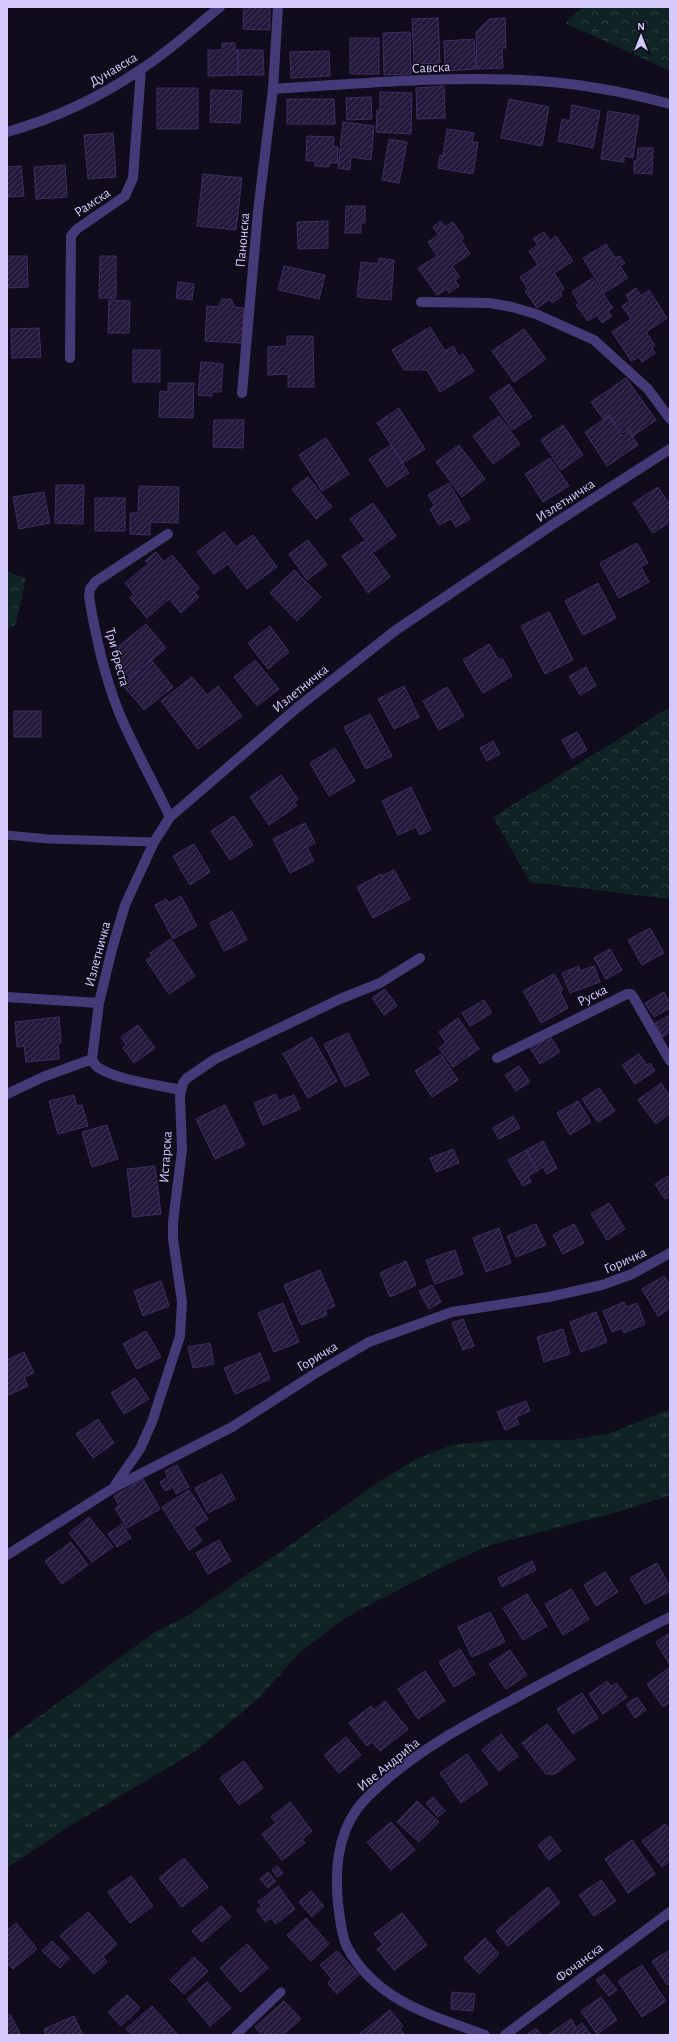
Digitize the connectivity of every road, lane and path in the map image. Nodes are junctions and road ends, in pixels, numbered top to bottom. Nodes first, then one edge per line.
1 (220, 7) edge
2 (278, 7) edge
3 (141, 70) junction
4 (273, 89) junction
5 (670, 104) edge
6 (7, 132) edge
7 (421, 302) dead end
8 (70, 358) dead end
9 (242, 393) dead end
10 (670, 419) edge
11 (670, 449) edge
12 (168, 534) dead end
13 (170, 817) junction
14 (7, 835) edge
15 (154, 842) junction
16 (420, 958) dead end
17 (7, 997) edge
18 (99, 1003) junction
19 (498, 1058) dead end
20 (92, 1059) junction
21 (670, 1061) edge
22 (181, 1090) junction
23 (7, 1094) edge
24 (670, 1253) edge
25 (115, 1486) junction
26 (7, 1555) edge
27 (670, 1617) edge
28 (670, 1912) edge
29 (281, 1992) dead end
30 (236, 2035) edge
31 (485, 2035) edge
32 (506, 2035) edge

1 - 3 street, Дунавска
2 - 4 street
3 - 6 street, Дунавска
3 - 8 street, Рамска
4 - 5 street, Савска
4 - 9 street, Панонска
7 - 10 street
11 - 13 street, Излетничка
12 - 13 street, Три бреста
13 - 15 street, Излетничка
14 - 15 lane
15 - 18 street, Излетничка
16 - 22 street
17 - 18 street
18 - 20 street, Излетничка
19 - 21 street, Руска
20 - 22 street
20 - 23 street
22 - 25 street, Истарска
24 - 25 street, Горичка
25 - 26 street, Горичка
27 - 31 street, Иве Андрића
28 - 32 street, Фочанска
29 - 30 lane

